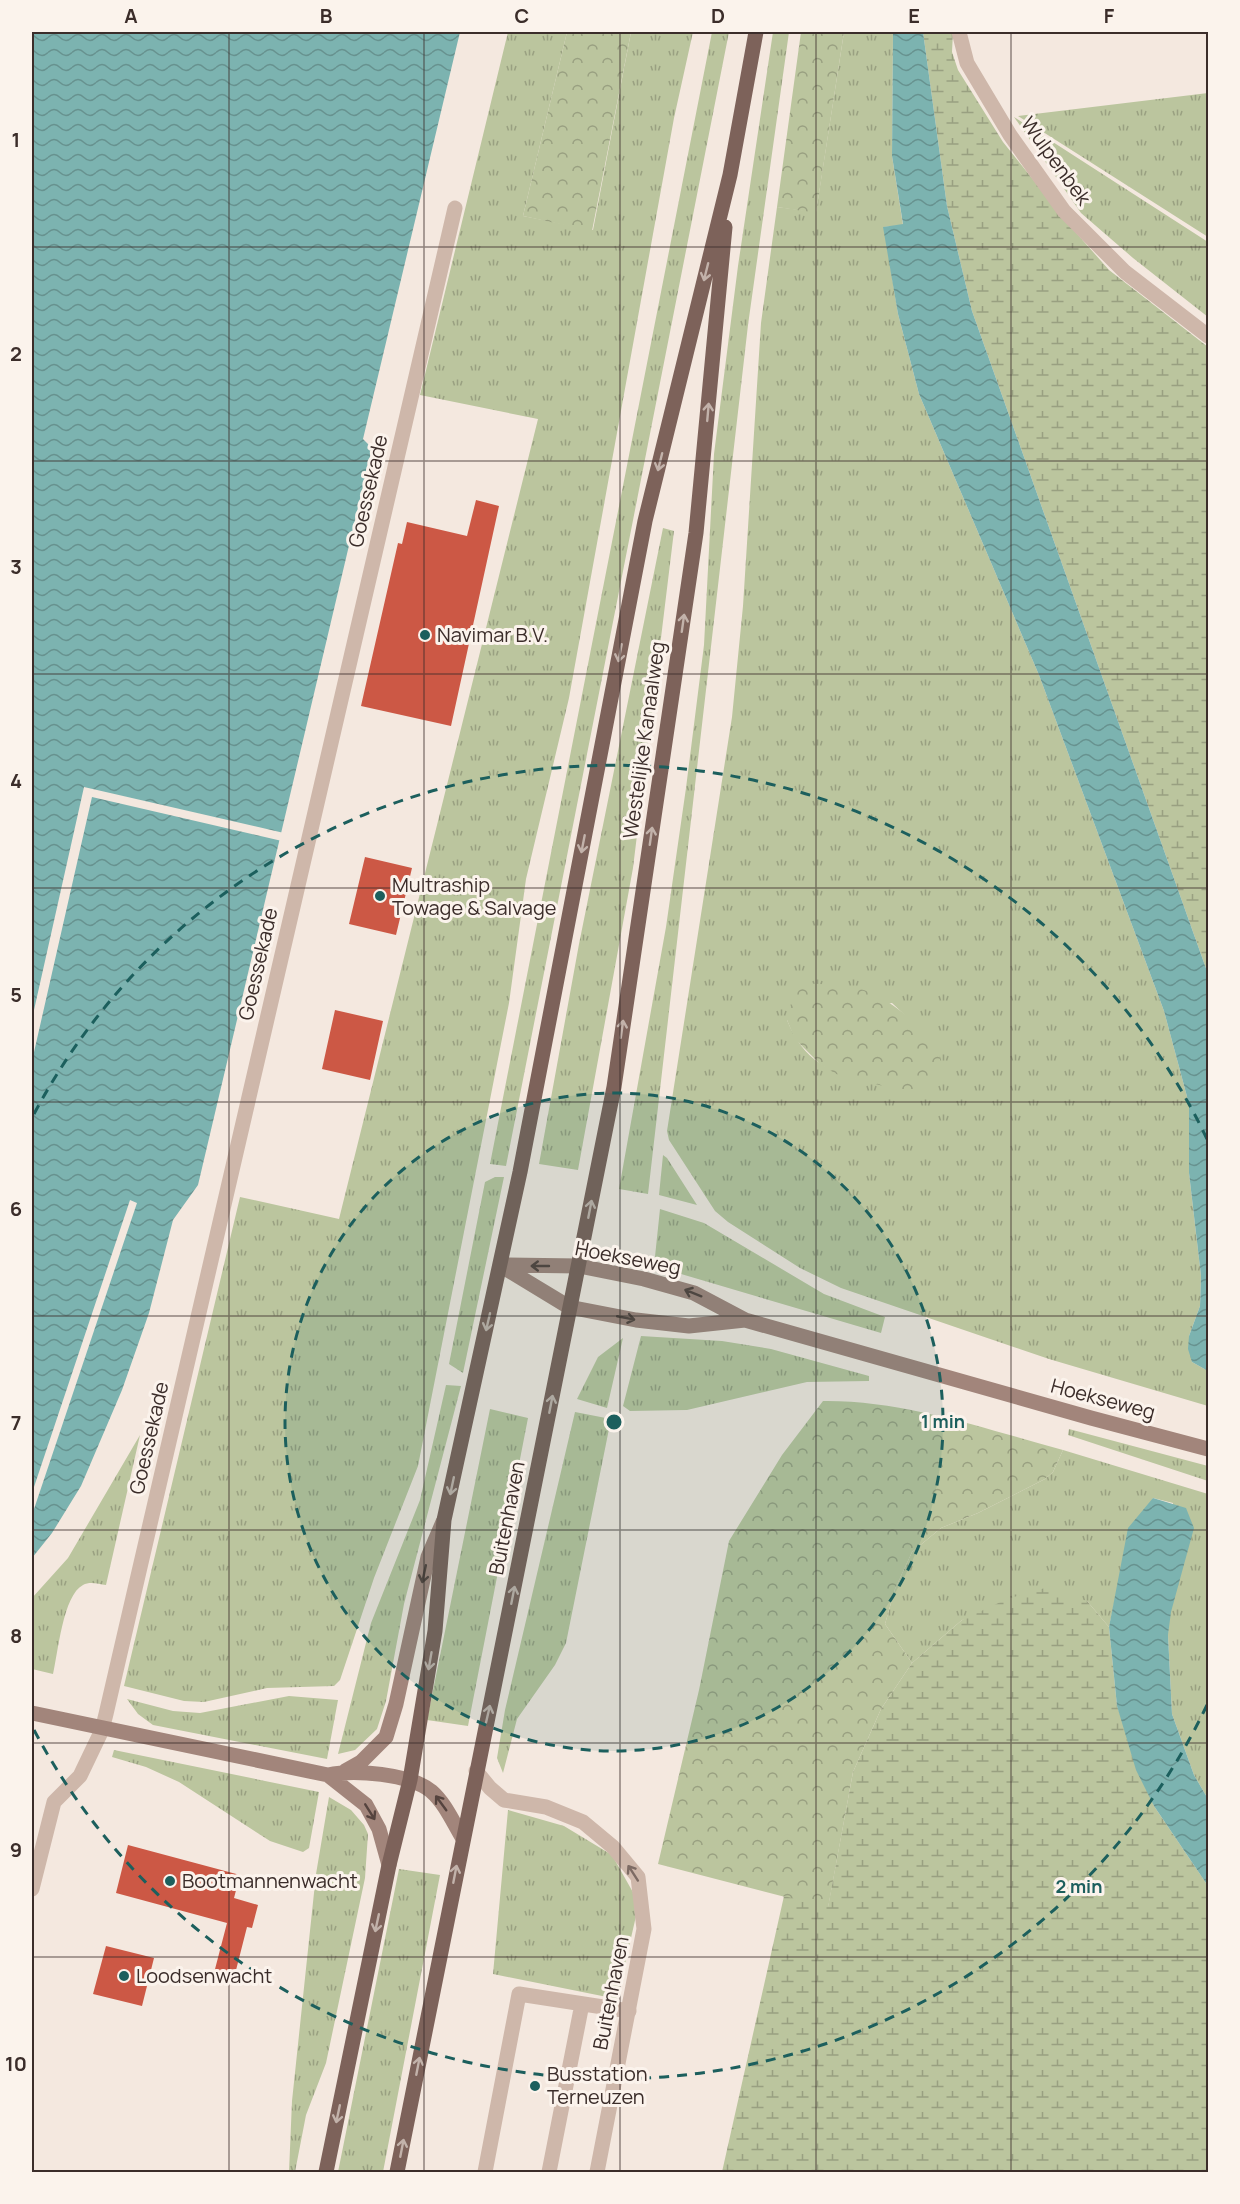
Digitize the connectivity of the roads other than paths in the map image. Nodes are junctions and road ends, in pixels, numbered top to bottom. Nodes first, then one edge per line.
1 (756, 32) edge
2 (959, 32) edge
3 (730, 175) junction
4 (455, 208) dead end
5 (1209, 336) edge
6 (501, 1265) junction
7 (579, 1266) junction
8 (569, 1307) junction
9 (745, 1320) junction
10 (1209, 1449) edge
11 (444, 1520) junction
12 (32, 1713) edge
13 (102, 1730) junction
14 (345, 1771) junction
15 (476, 1771) junction
16 (328, 1775) junction
17 (410, 1780) junction
18 (462, 1837) junction
19 (388, 1865) junction
20 (32, 1889) edge
21 (582, 2004) junction
22 (629, 2011) junction
23 (326, 2172) edge
24 (397, 2172) edge
25 (485, 2172) edge
26 (549, 2172) edge
27 (597, 2172) edge

1 - 3 main road, Westelijke Kanaalweg
2 - 5 street, Wulpenbek
3 -> 6 main road, Westelijke Kanaalweg
7 -> 3 main road, Westelijke Kanaalweg
4 - 13 street, Goessekade
7 -> 6 main road, Hoekseweg
6 - 8 main road, Hoekseweg
6 -> 11 main road
7 - 8 main road, Westelijke Kanaalweg
9 -> 7 main road, Hoekseweg
8 -> 9 main road, Hoekseweg
15 -> 8 main road, Buitenhaven
9 - 10 main road, Hoekseweg
11 -> 14 main road
11 -> 17 main road
12 - 13 main road
13 - 16 main road
13 - 20 street
14 - 16 main road
14 - 17 main road
15 - 18 main road, Buitenhaven
22 -> 15 street, Buitenhaven
16 -> 19 main road
18 -> 17 main road
17 - 19 main road
24 -> 18 main road, Buitenhaven
19 -> 23 main road
21 - 22 street
21 - 25 street
21 - 26 street
22 - 27 street, Buitenhaven

